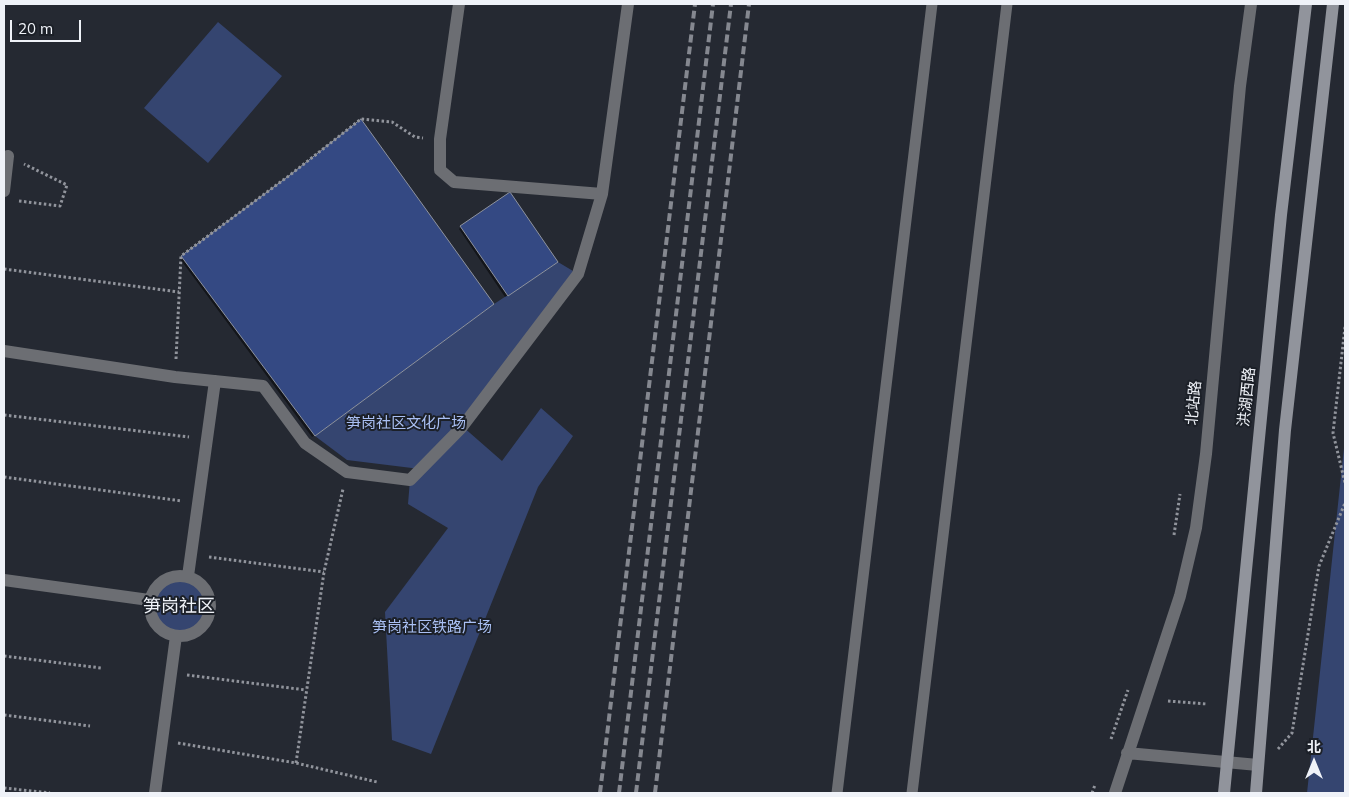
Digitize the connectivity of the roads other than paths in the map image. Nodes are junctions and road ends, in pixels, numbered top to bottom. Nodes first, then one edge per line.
1 (458, 4) edge
2 (628, 4) edge
3 (932, 4) edge
4 (1007, 4) edge
5 (1251, 4) edge
6 (1306, 4) edge
7 (1333, 4) edge
8 (8, 156) road end
9 (4, 191) edge
10 (602, 194) junction
11 (4, 351) edge
12 (215, 381) junction
13 (188, 576) junction
14 (4, 580) edge
15 (149, 600) junction
16 (176, 636) junction
17 (1127, 754) junction
18 (1227, 762) junction
19 (1258, 765) junction
20 (155, 793) edge
21 (837, 793) edge
22 (912, 793) edge
23 (1115, 793) edge
24 (1224, 793) edge
25 (1256, 793) edge

1 - 10 street
2 - 10 street
3 - 21 lane
4 - 22 lane
5 - 17 street, 北站路
6 - 18 main road, 洪湖西路
7 - 19 main road
8 - 9 street
10 - 12 street
11 - 12 street
12 - 13 street
13 - 15 street
13 - 16 street
14 - 15 street
15 - 16 street
16 - 20 street
17 - 18 street
17 - 23 street, 北站路
18 - 19 street
18 - 24 main road, 洪湖西路
19 - 25 main road

